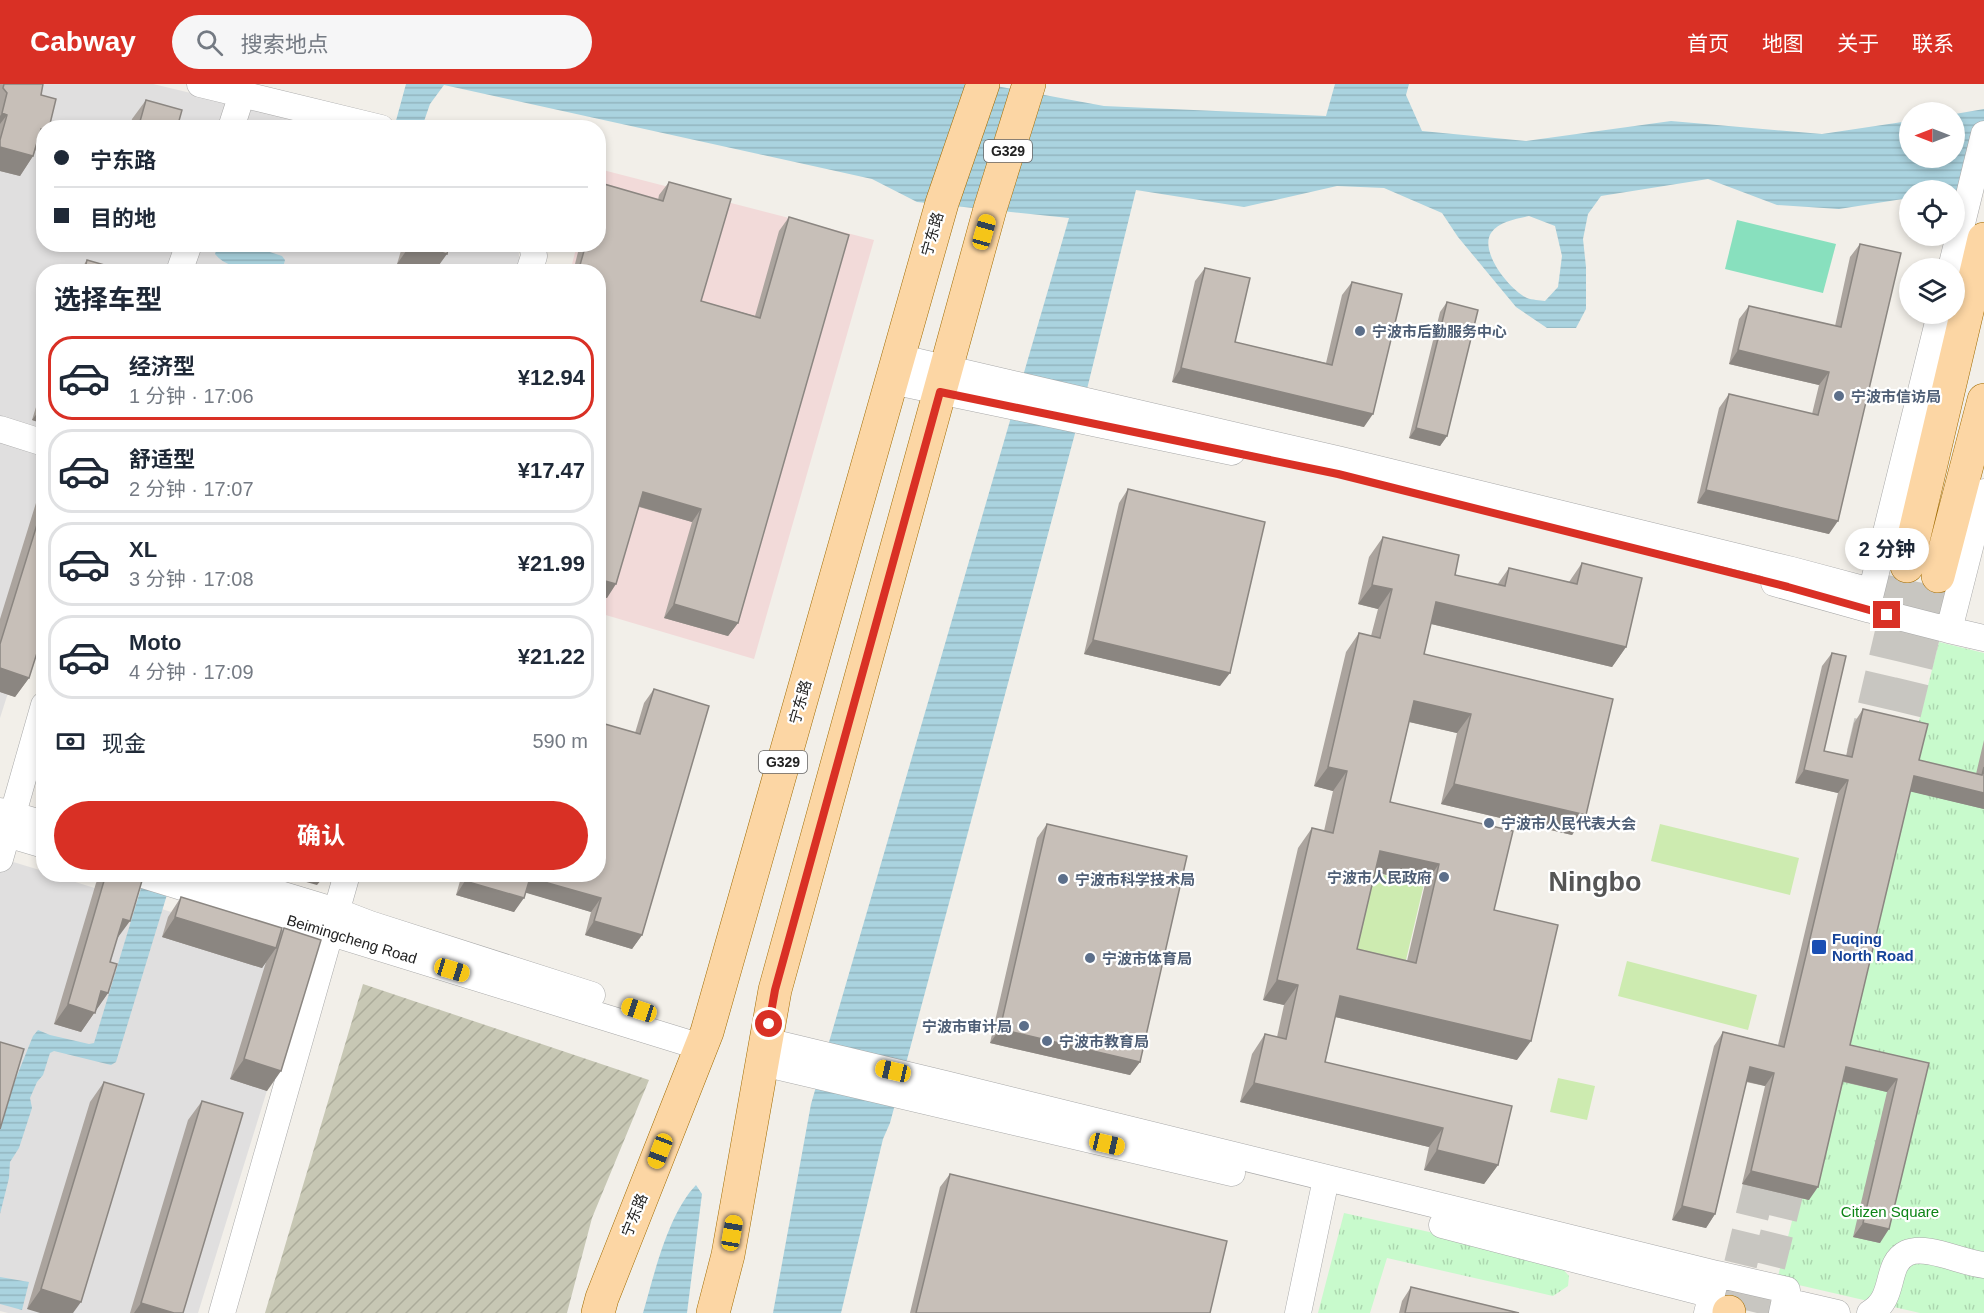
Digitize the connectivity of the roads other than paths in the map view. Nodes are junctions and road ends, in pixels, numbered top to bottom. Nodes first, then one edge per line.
1 (200, 84) edge
2 (982, 86) edge
3 (1028, 88) edge
4 (243, 94) junction
5 (234, 120) edge
6 (349, 120) edge
7 (1984, 134) edge
8 (1984, 239) edge
9 (1954, 258) edge
10 (1938, 324) edge
11 (894, 369) junction
12 (943, 380) junction
13 (1984, 400) edge
14 (0, 429) edge
15 (36, 440) edge
16 (1984, 492) edge
17 (1908, 566) tunnel mouth
18 (1938, 576) tunnel mouth
19 (1869, 600) junction
20 (1949, 630) junction
21 (1984, 638) edge
22 (36, 730) edge
23 (36, 825) edge
24 (4, 830) edge
25 (36, 842) edge
26 (173, 882) edge
27 (234, 882) edge
28 (345, 882) edge
29 (334, 921) junction
30 (704, 1039) junction
31 (764, 1052) junction
32 (1332, 1188) junction
33 (1984, 1264) edge
34 (1719, 1301) edge
35 (1783, 1307) edge
36 (222, 1313) edge
37 (597, 1313) edge
38 (713, 1313) edge
39 (1298, 1313) edge
40 (1311, 1313) edge
41 (1837, 1313) edge
42 (1869, 1313) edge

1 - 4 street
2 - 11 main road, 宁东路 / G329
3 - 12 main road, G329
4 - 5 street
4 - 6 street
7 - 9 street
8 - 17 main road
10 - 19 street
11 - 12 street
11 - 30 main road, 宁东路 / G329
12 - 19 street
12 - 31 main road, G329
13 - 18 main road
14 - 15 street
16 - 20 street
19 - 20 street
20 - 21 street
22 - 24 street
23 - 24 street
24 - 25 street
26 - 29 street, Beimingcheng Road
27 - 29 street, Beimingcheng Road
28 - 29 street
29 - 30 street, Beimingcheng Road
29 - 36 street
30 - 37 main road, 宁东路 / G329
31 - 32 street
31 - 38 main road, G329
32 - 34 street
32 - 39 street
32 - 40 street
33 - 42 street
34 - 35 street
35 - 41 street

